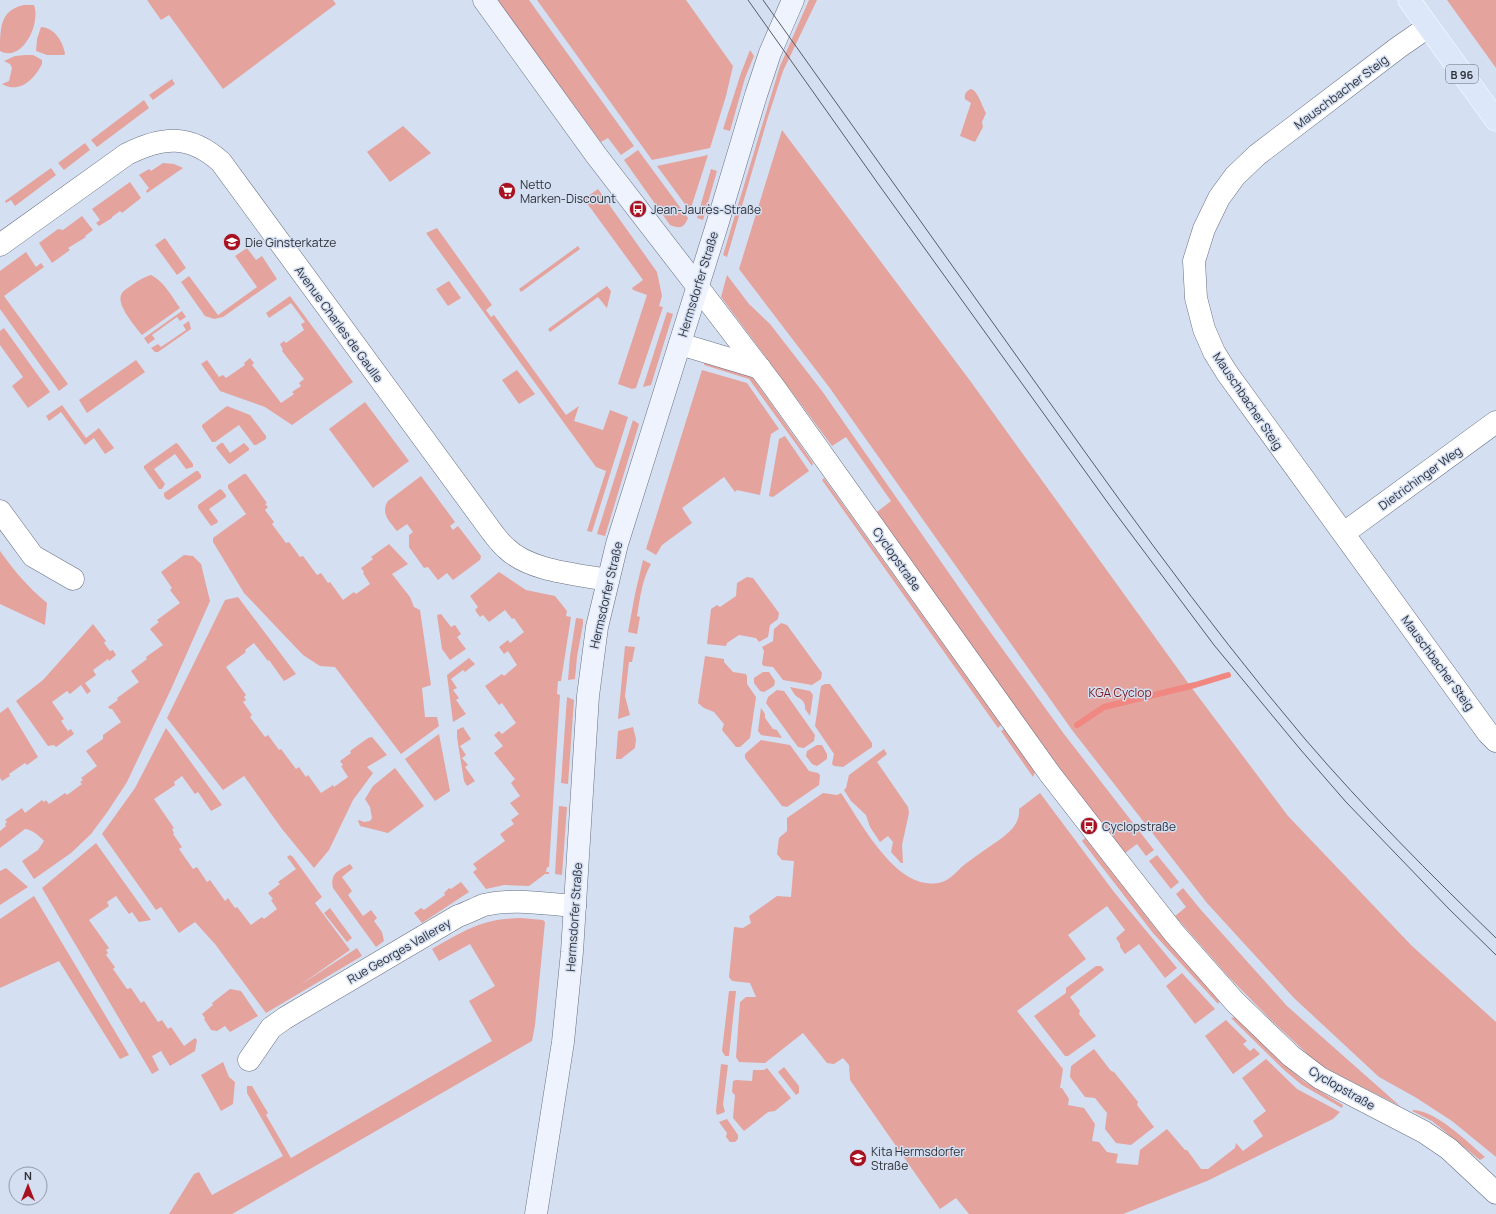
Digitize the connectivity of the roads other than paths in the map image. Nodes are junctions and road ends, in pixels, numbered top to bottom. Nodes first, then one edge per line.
1 (484, 0) edge
2 (793, 0) edge
3 (1409, 0) edge
4 (1428, 27) junction
5 (1496, 120) edge
6 (0, 245) edge
7 (697, 286) junction
8 (680, 344) junction
9 (760, 368) junction
10 (1496, 422) edge
11 (0, 511) edge
12 (1344, 533) junction
13 (73, 579) dead end
14 (608, 580) junction
15 (1496, 741) edge
16 (575, 906) junction
17 (249, 1060) dead end
18 (1496, 1193) edge
19 (536, 1214) edge

1 - 7 main road
2 - 7 main road, Hermsdorfer Straße
3 - 4 main road, B 96
4 - 5 main road, B 96
4 - 12 street, Mauschbacher Steig
6 - 14 street, Avenue Charles de Gaulle
7 - 8 main road, Hermsdorfer Straße
7 - 9 street, Cyclopstraße
8 - 9 street
8 - 14 main road, Hermsdorfer Straße
9 - 18 street, Cyclopstraße
10 - 12 street, Dietrichinger Weg
11 - 13 street
12 - 15 street, Mauschbacher Steig
14 - 16 main road, Hermsdorfer Straße
16 - 17 street, Rue Georges Vallerey
16 - 19 main road, Hermsdorfer Straße

